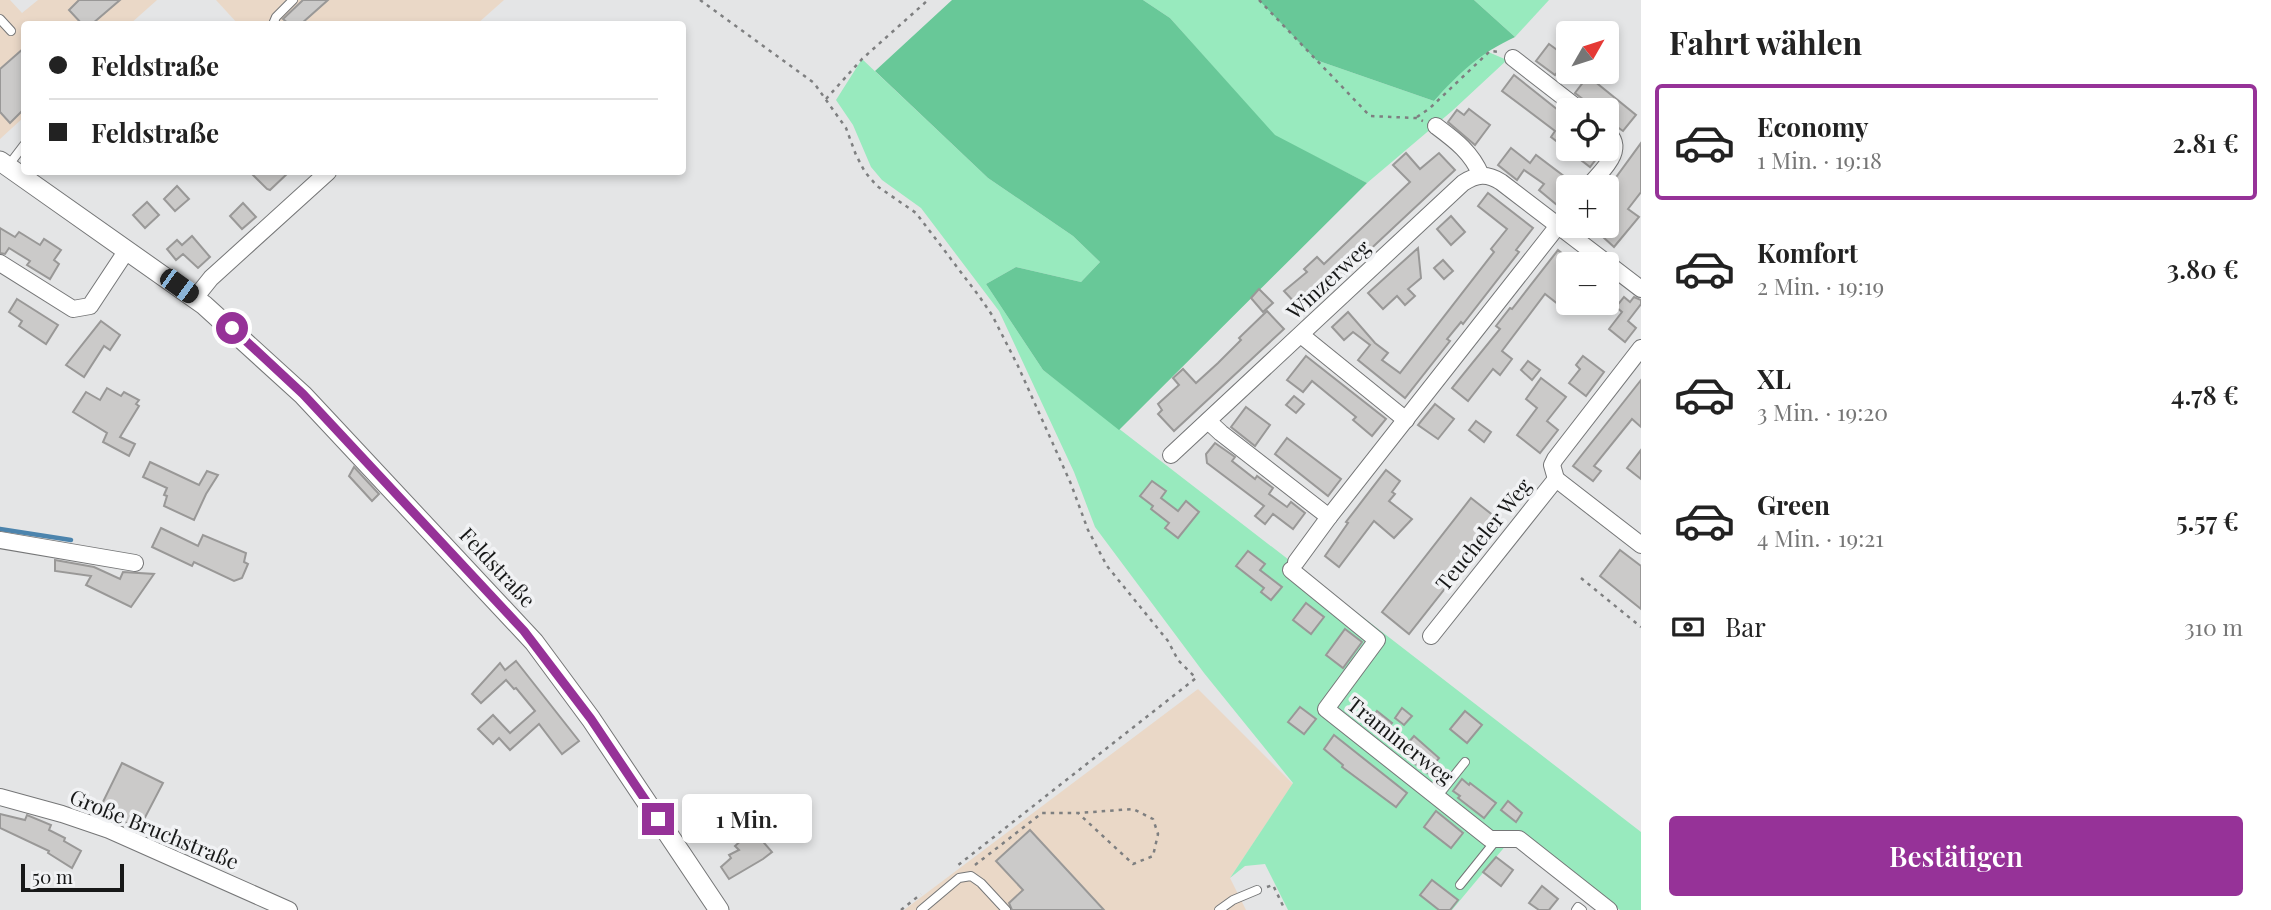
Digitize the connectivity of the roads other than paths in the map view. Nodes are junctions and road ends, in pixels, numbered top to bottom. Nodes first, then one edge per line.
1 (293, 0) edge
2 (0, 19) edge
3 (274, 21) edge
4 (11, 31) dead end
5 (1513, 58) road end
6 (1565, 98) edge
7 (1436, 126) road end
8 (21, 148) edge
9 (1609, 161) edge
10 (4, 163) edge
11 (325, 175) edge
12 (1481, 175) junction
13 (1598, 175) edge
14 (1556, 216) edge
15 (1556, 229) edge
16 (1583, 238) edge
17 (127, 250) junction
18 (0, 263) edge
19 (1641, 289) edge
20 (195, 298) junction
21 (1301, 335) junction
22 (1638, 359) edge
23 (1406, 419) junction
24 (1208, 421) junction
25 (1171, 455) dead end
26 (1556, 479) junction
27 (1329, 517) junction
28 (0, 540) edge
29 (1641, 545) edge
30 (135, 563) dead end
31 (1431, 636) dead end
32 (1465, 762) dead end
33 (0, 797) edge
34 (1437, 797) junction
35 (1497, 839) junction
36 (1460, 885) dead end
37 (1257, 890) road end
38 (289, 910) edge
39 (719, 910) edge
40 (921, 910) edge
41 (1006, 910) edge
42 (1219, 910) edge
43 (1576, 910) edge
44 (1582, 910) edge
45 (1609, 910) edge

1 - 3 lane
2 - 4 lane
5 - 6 street
7 - 12 street
8 - 10 lane
9 - 13 street
10 - 17 street, Feldstraße
11 - 20 street
12 - 14 street
12 - 21 street, Winzerweg
15 - 23 street, Traminerweg
16 - 19 street
17 - 18 street
17 - 20 street, Feldstraße
20 - 39 street, Feldstraße
21 - 23 street
21 - 24 street, Winzerweg
22 - 26 street
23 - 27 street, Traminerweg
24 - 25 street, Winzerweg
24 - 27 street
26 - 29 street, Teucheler Weg
26 - 31 street, Teucheler Weg
27 - 34 street, Traminerweg
28 - 30 street
32 - 34 lane
33 - 38 street, Große Bruchstraße
34 - 35 street, Traminerweg
35 - 36 lane
35 - 45 street, Traminerweg
37 - 42 lane
40 - 41 lane
43 - 44 lane

